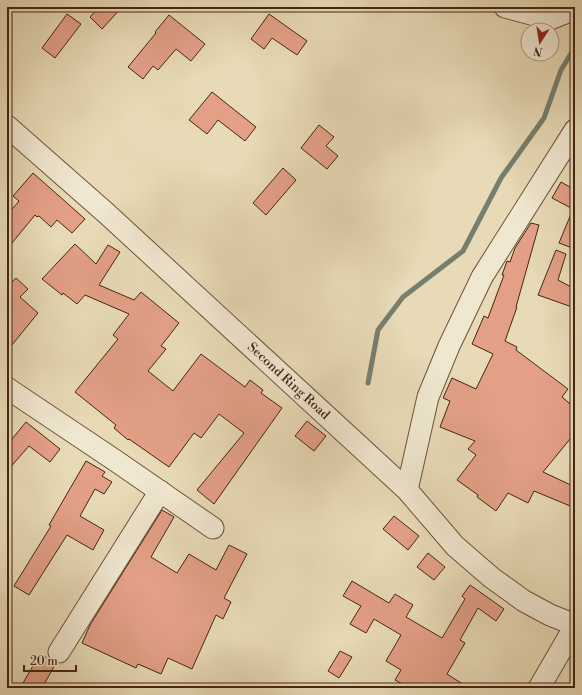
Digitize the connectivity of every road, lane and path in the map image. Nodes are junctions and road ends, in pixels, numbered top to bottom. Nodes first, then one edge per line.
1 (505, 7) edge
2 (572, 7) edge
3 (7, 126) edge
4 (575, 130) edge
5 (7, 388) edge
6 (406, 490) junction
7 (160, 491) junction
8 (213, 528) dead end
9 (575, 625) edge
10 (59, 652) dead end
11 (540, 688) edge

1 - 2 street
3 - 6 street, Second Ring Road
4 - 6 street
5 - 7 street
6 - 9 street, Second Ring Road
7 - 8 street
7 - 10 street
9 - 11 street

